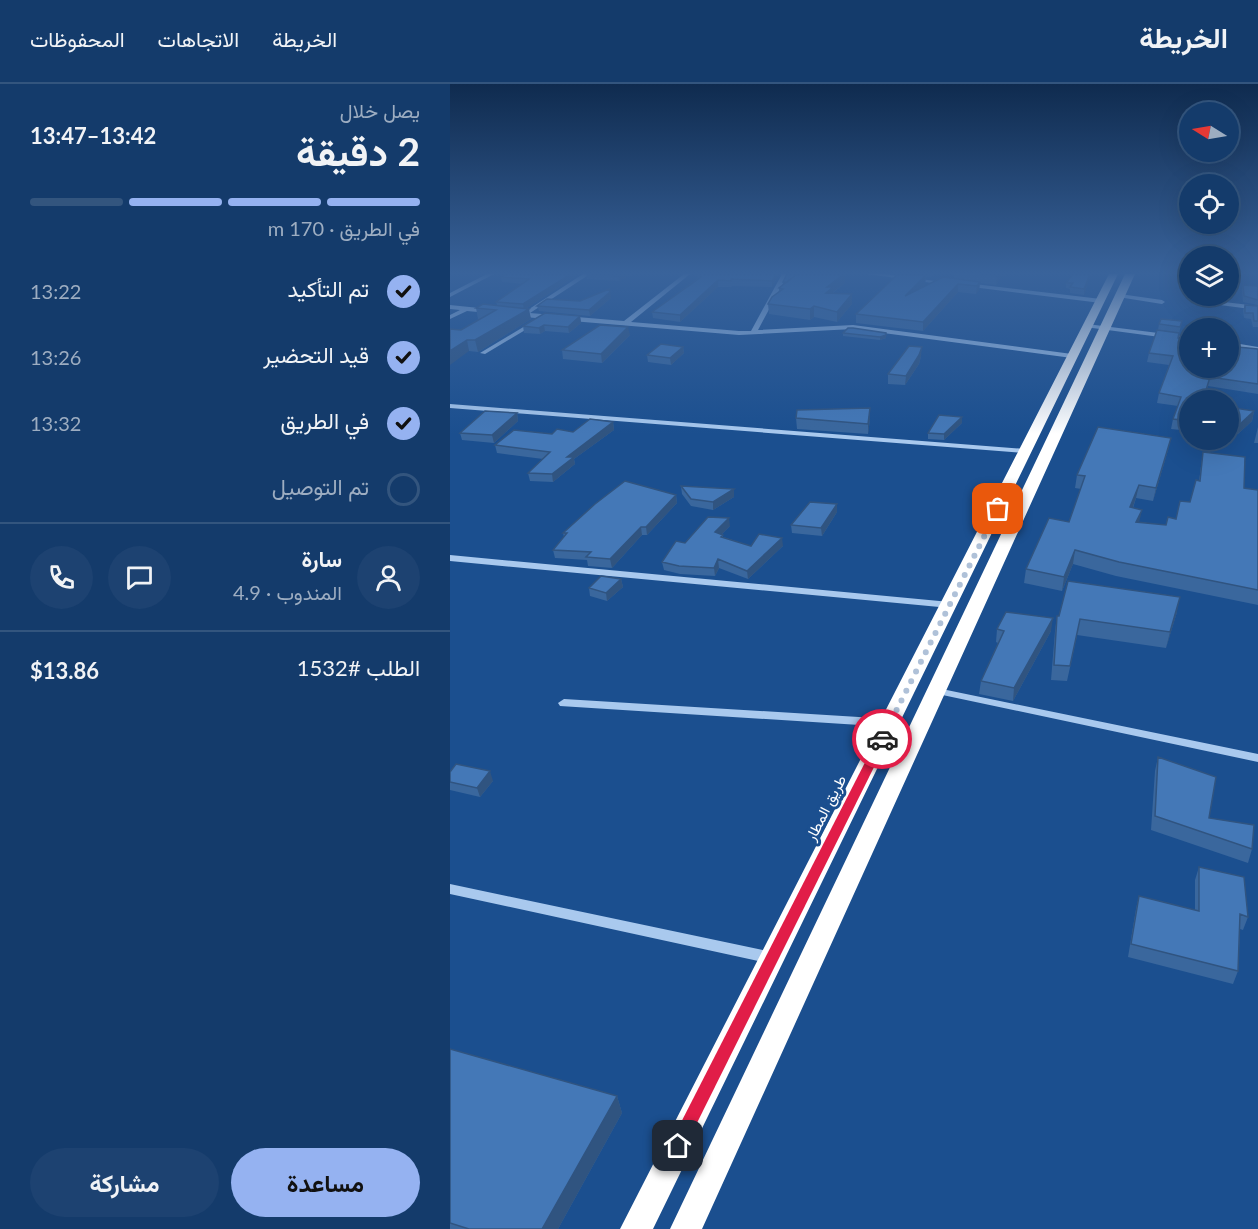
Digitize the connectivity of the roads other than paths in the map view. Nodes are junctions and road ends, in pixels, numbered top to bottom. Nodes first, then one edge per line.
1 (526, 327) edge
2 (674, 327) edge
3 (756, 327) edge
4 (846, 327) edge
5 (856, 327) edge
6 (1096, 327) joint
7 (1099, 327) edge
8 (753, 333) junction
9 (1179, 338) edge
10 (1239, 345) edge
11 (1258, 347) edge
12 (483, 353) dead end
13 (1072, 356) junction
14 (450, 406) edge
15 (1026, 451) junction
16 (450, 558) edge
17 (950, 605) junction
18 (937, 691) junction
19 (564, 704) dead end
20 (891, 723) junction
21 (1258, 758) edge
22 (847, 809) junction
23 (879, 814) junction
24 (450, 889) edge
25 (772, 958) junction
26 (636, 1229) edge
27 (686, 1229) edge

1 - 12 street
2 - 8 street
3 - 8 street
4 - 8 street
5 - 13 street
6 - 13 highway, طريق المطار
6 - 18 highway, طريق المطار
7 - 9 street
10 - 11 street
13 - 15 highway, طريق المطار
14 - 15 street
15 - 17 highway, طريق المطار
16 - 17 street
17 - 20 highway, طريق المطار
18 - 21 street
18 - 23 highway, طريق المطار
19 - 20 street
20 - 22 highway, طريق المطار
22 - 23 highway
22 - 25 highway, طريق المطار
23 - 27 highway, طريق المطار
24 - 25 street
25 - 26 highway, طريق المطار

